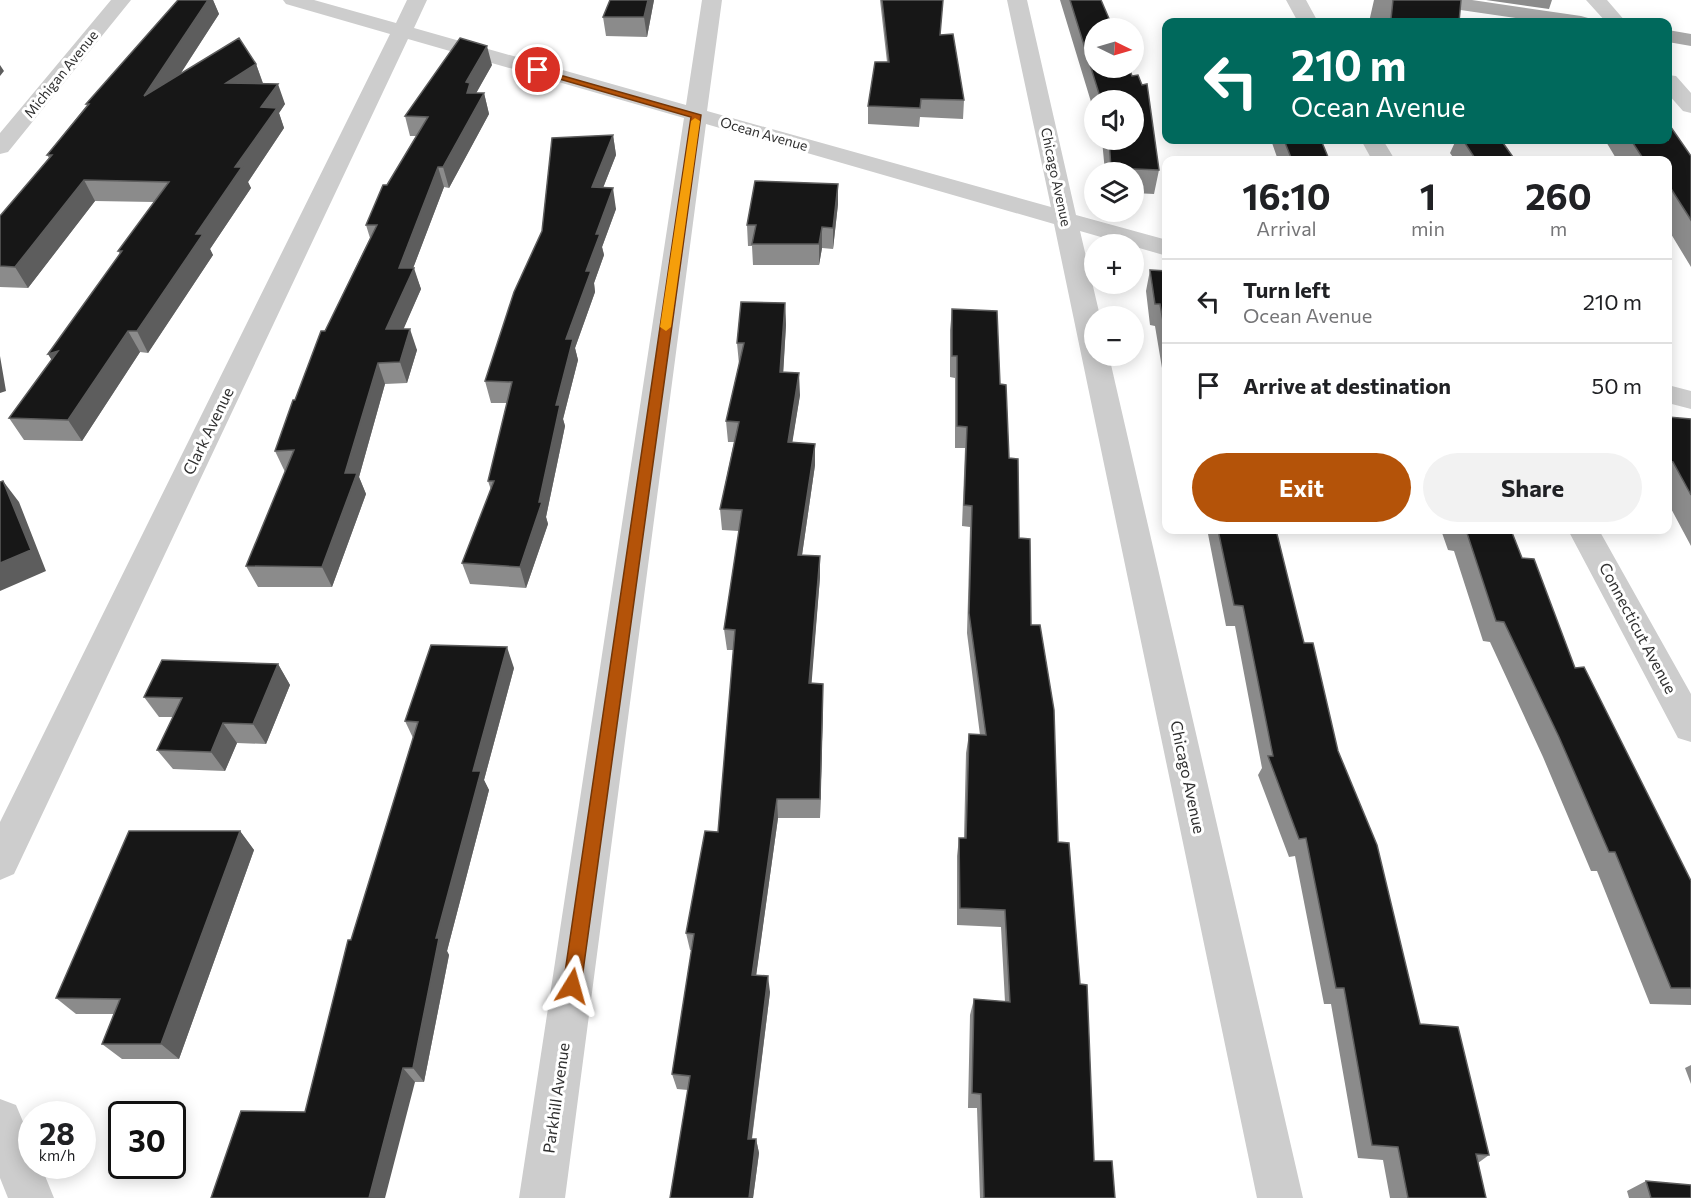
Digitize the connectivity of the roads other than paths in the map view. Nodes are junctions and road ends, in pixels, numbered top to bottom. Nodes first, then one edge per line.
1 (121, 0) edge
2 (293, 0) edge
3 (417, 0) edge
4 (712, 0) edge
5 (1017, 0) edge
6 (1296, 0) edge
7 (1433, 0) edge
8 (1596, 0) edge
9 (1306, 18) edge
10 (1554, 18) edge
11 (1612, 18) edge
12 (402, 31) junction
13 (1672, 37) edge
14 (1691, 39) edge
15 (1672, 85) edge
16 (1691, 106) edge
17 (696, 115) junction
18 (0, 147) edge
19 (1065, 218) junction
20 (1162, 247) edge
21 (1084, 306) edge
22 (1097, 366) edge
23 (1672, 395) edge
24 (1691, 400) edge
25 (1586, 534) edge
26 (1691, 727) edge
27 (0, 862) edge
28 (0, 1121) edge
29 (31, 1198) edge
30 (542, 1198) edge
31 (1280, 1198) edge

1 - 18 street, Michigan Avenue
2 - 12 street, Ocean Avenue
3 - 12 street, Clark Avenue
4 - 17 street, Parkhill Avenue
5 - 19 street, Chicago Avenue
6 - 9 street
7 - 10 main road
8 - 11 street
12 - 17 street, Ocean Avenue
12 - 27 street, Clark Avenue
13 - 14 main road
15 - 16 street
17 - 19 street, Ocean Avenue
17 - 30 street, Parkhill Avenue
19 - 20 street, Ocean Avenue
19 - 21 street, Chicago Avenue
22 - 31 street, Chicago Avenue
23 - 24 street
25 - 26 street, Connecticut Avenue
28 - 29 street

